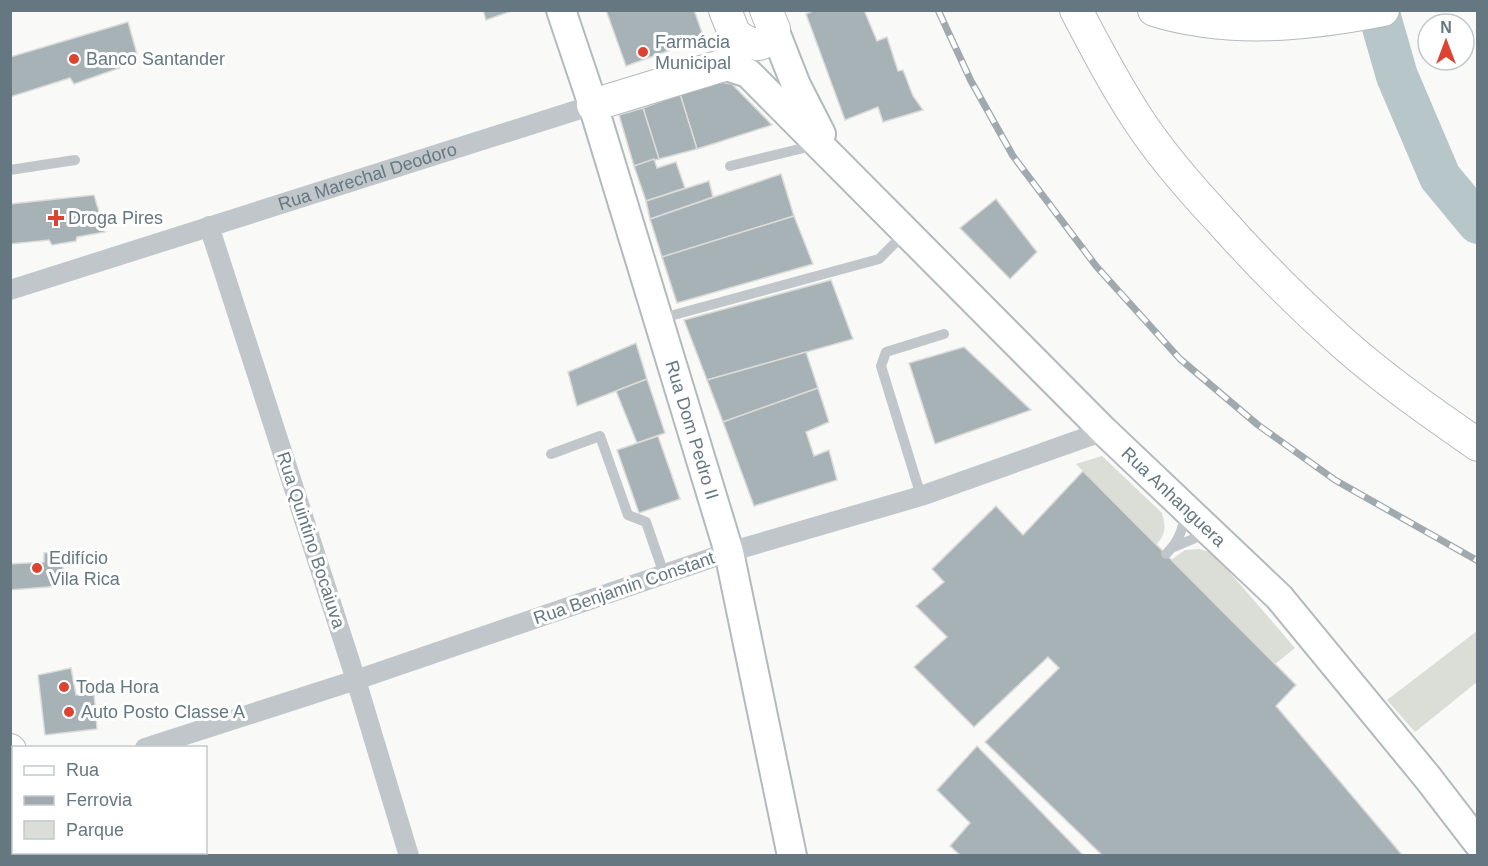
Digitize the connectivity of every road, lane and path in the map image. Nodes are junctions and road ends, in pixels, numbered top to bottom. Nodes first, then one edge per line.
1 (561, 10) edge
2 (1076, 10) edge
3 (1154, 10) edge
4 (1383, 10) edge
5 (770, 20) edge
6 (729, 22) edge
7 (724, 65) junction
8 (592, 105) junction
9 (820, 144) junction
10 (75, 160) dead end
11 (730, 166) dead end
12 (10, 170) edge
13 (845, 170) junction
14 (209, 226) junction
15 (907, 232) junction
16 (10, 290) edge
17 (658, 319) junction
18 (944, 334) dead end
19 (1104, 431) junction
20 (1478, 445) edge
21 (551, 454) dead end
22 (921, 496) junction
23 (1186, 509) junction
24 (1216, 537) junction
25 (729, 552) junction
26 (664, 574) junction
27 (356, 680) junction
28 (148, 746) edge
29 (1478, 843) edge
30 (409, 855) edge
31 (792, 855) edge

1 - 8 street, Rua Dom Pedro II
2 - 20 main road
3 - 4 main road
5 - 6 main road
5 - 13 street, Rua Anhanguera
6 - 7 main road
7 - 8 main road, Rua Marechal Deodoro
7 - 9 street, Rua Anhanguera
8 - 14 street, Rua Marechal Deodoro
8 - 17 street, Rua Dom Pedro II
9 - 11 lane
9 - 13 street, Rua Anhanguera
10 - 12 lane
13 - 15 street, Rua Anhanguera
14 - 16 street, Rua Marechal Deodoro
14 - 27 street, Rua Quintino Bocaiuva
15 - 17 lane
15 - 19 street, Rua Anhanguera
17 - 25 street, Rua Dom Pedro II
18 - 22 lane
19 - 22 street, Rua Benjamin Constant
19 - 23 street, Rua Anhanguera
21 - 26 lane
22 - 25 street, Rua Benjamin Constant
23 - 24 street, Rua Anhanguera
23 - 24 lane
24 - 29 street, Rua Anhanguera
25 - 26 street, Rua Benjamin Constant
25 - 31 street, Rua Dom Pedro II
26 - 27 street, Rua Benjamin Constant
27 - 28 street, Rua Benjamin Constant
27 - 30 street, Rua Quintino Bocaiuva

